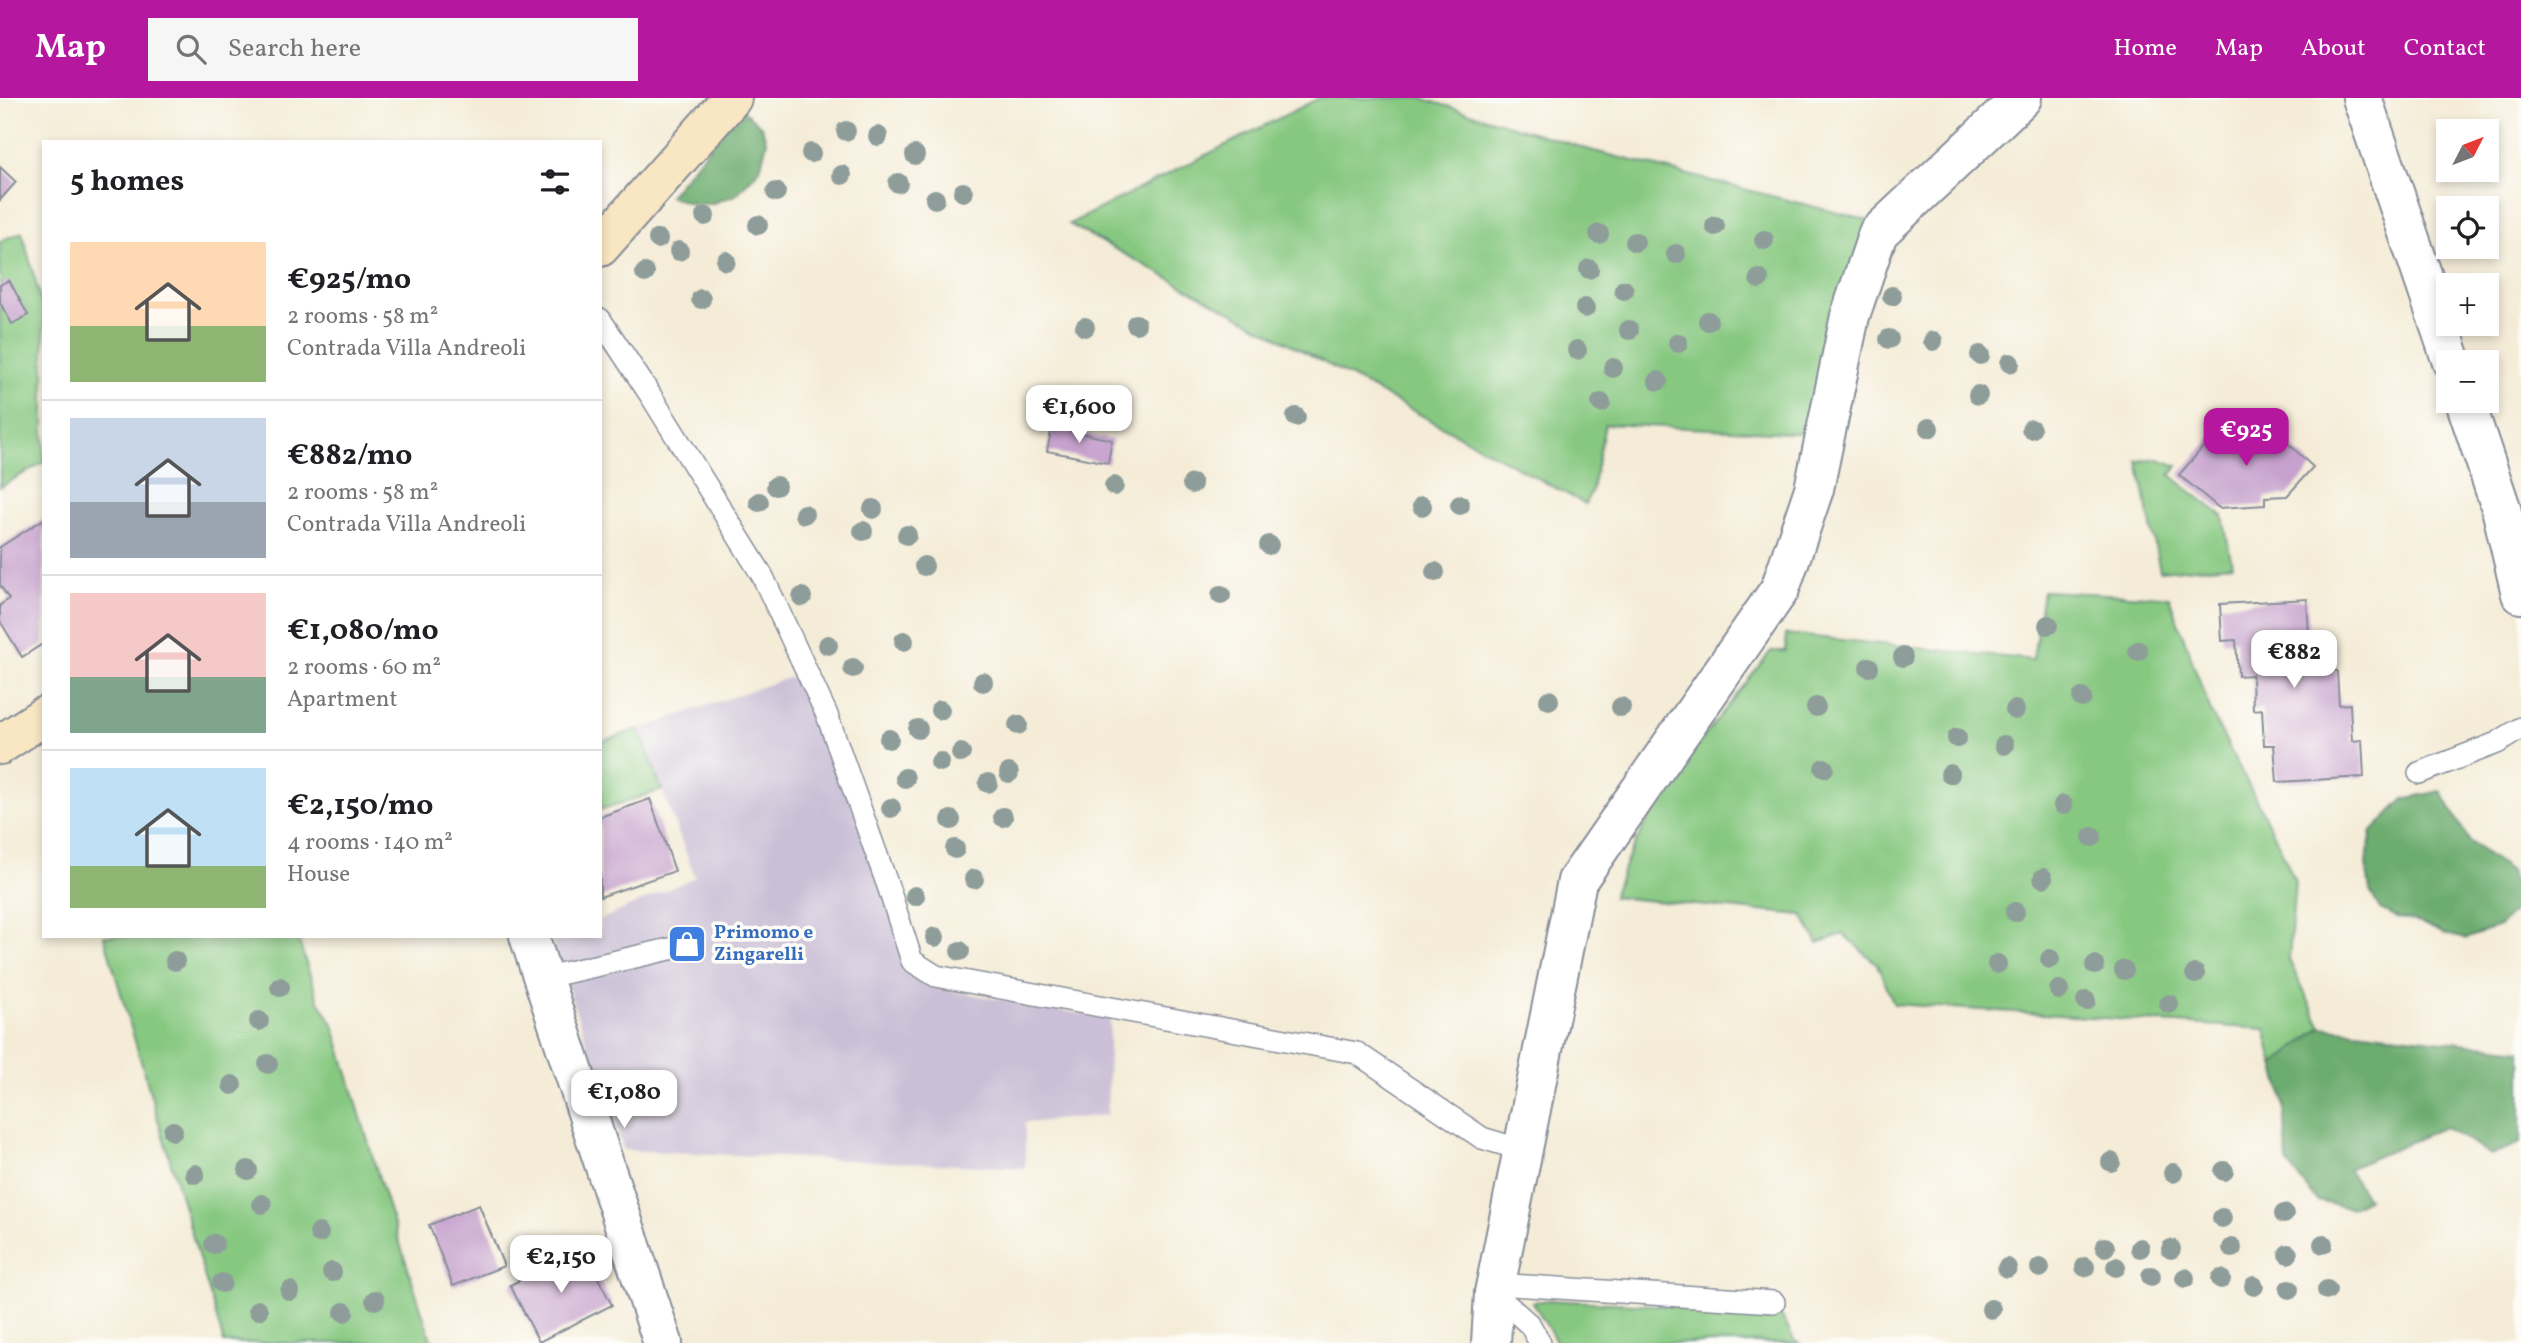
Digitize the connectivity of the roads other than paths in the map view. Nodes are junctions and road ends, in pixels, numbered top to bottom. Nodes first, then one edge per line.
1 (732, 98) edge
2 (2022, 98) edge
3 (2362, 98) edge
4 (602, 245) edge
5 (602, 322) edge
6 (2448, 350) edge
7 (2469, 413) edge
8 (2521, 594) edge
9 (42, 717) edge
10 (2521, 728) edge
11 (0, 744) edge
12 (2420, 773) dead end
13 (530, 938) edge
14 (670, 949) dead end
15 (542, 978) junction
16 (1522, 1150) junction
17 (1495, 1288) junction
18 (1774, 1302) dead end
19 (663, 1343) edge
20 (1491, 1343) edge
21 (1540, 1343) edge

1 - 4 main road
2 - 16 street
3 - 6 street
5 - 16 lane
7 - 8 street
9 - 11 main road
10 - 12 lane
13 - 15 street
14 - 15 lane
15 - 19 street
16 - 17 street
17 - 18 lane
17 - 20 street
17 - 21 lane

